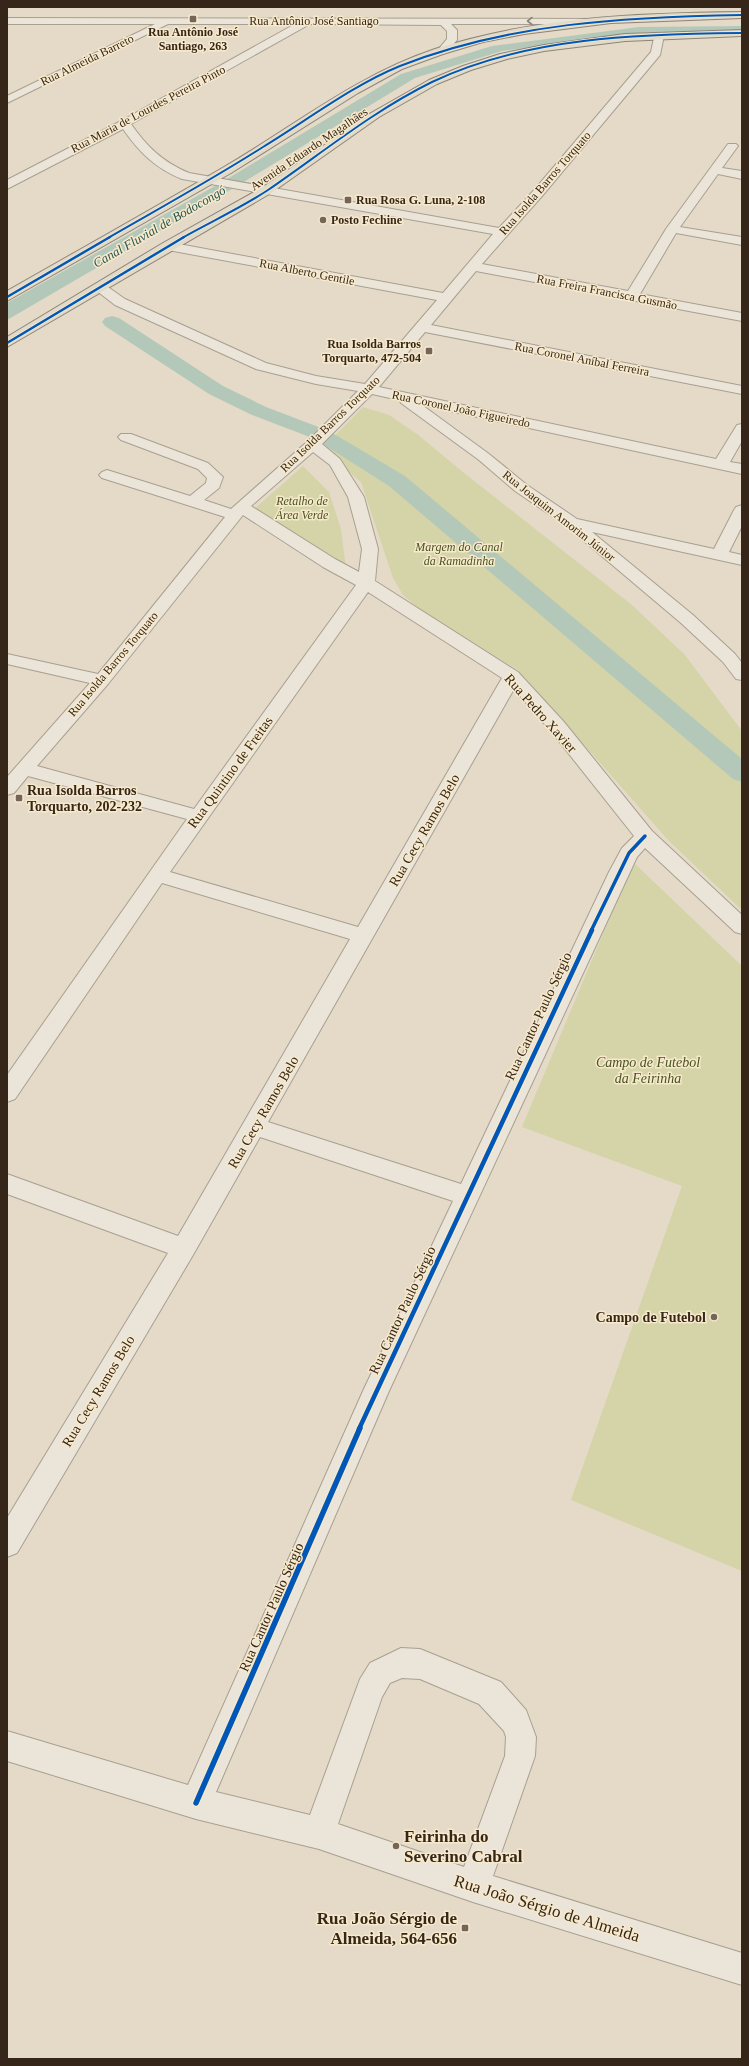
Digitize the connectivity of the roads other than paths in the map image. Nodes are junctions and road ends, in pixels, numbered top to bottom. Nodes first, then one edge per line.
1 (742, 15) edge
2 (309, 20) junction
3 (435, 20) junction
4 (168, 21) junction
5 (597, 21) junction
6 (10, 22) edge
7 (742, 33) edge
8 (659, 35) junction
9 (442, 51) junction
10 (7, 100) edge
11 (125, 123) junction
12 (732, 146) dead end
13 (715, 170) junction
14 (742, 175) edge
15 (213, 181) junction
16 (7, 185) edge
17 (268, 190) junction
18 (672, 229) junction
19 (502, 232) junction
20 (742, 241) edge
21 (168, 246) junction
22 (473, 266) junction
23 (100, 288) junction
24 (7, 296) edge
25 (632, 296) junction
26 (447, 298) junction
27 (742, 317) edge
28 (421, 327) junction
29 (7, 342) edge
30 (369, 389) junction
31 (742, 390) edge
32 (402, 397) junction
33 (742, 428) edge
34 (126, 437) dead end
35 (313, 444) junction
36 (721, 464) junction
37 (742, 469) edge
38 (107, 475) dead end
39 (192, 502) junction
40 (742, 510) edge
41 (238, 511) junction
42 (571, 522) junction
43 (719, 555) junction
44 (742, 560) edge
45 (366, 583) junction
46 (7, 659) edge
47 (736, 660) edge
48 (742, 675) edge
49 (512, 676) junction
50 (102, 680) junction
51 (24, 769) junction
52 (7, 789) edge
53 (198, 816) junction
54 (645, 836) junction
55 (157, 875) junction
56 (742, 927) edge
57 (364, 936) junction
58 (7, 1093) edge
59 (254, 1126) junction
60 (7, 1184) edge
61 (467, 1196) junction
62 (184, 1248) junction
63 (7, 1544) edge
64 (7, 1746) edge
65 (196, 1803) junction
66 (319, 1833) junction
67 (473, 1886) junction
68 (742, 1969) edge

1 - 5 main road, Avenida Eduardo Magalhães
2 - 3 street, Rua Antônio José Santiago
2 - 4 street, Rua Antônio José Santiago
2 - 11 street, Rua Maria de Lourdes Pereira Pinto
5 -> 3 street, Rua Antônio José Santiago
3 - 9 street
4 - 6 street, Rua Antônio José Santiago
4 - 10 street, Rua Almeida Barreto
5 - 9 main road, Avenida Eduardo Magalhães
7 - 8 main road, Avenida Eduardo Magalhães
8 - 17 main road, Avenida Eduardo Magalhães
8 - 19 street, Rua Isolda Barros Torquato
9 - 15 main road, Avenida Eduardo Magalhães
11 - 15 street
11 - 16 street, Rua Maria de Lourdes Pereira Pinto
12 - 13 street
13 - 14 street
13 - 18 street
15 - 17 street
15 - 24 main road, Avenida Eduardo Magalhães
17 - 19 street
17 - 21 main road, Avenida Eduardo Magalhães
18 - 20 street
18 - 25 street
19 - 22 street, Rua Isolda Barros Torquato
21 - 23 main road, Avenida Eduardo Magalhães
21 - 26 street, Rua Alberto Gentile
22 - 25 street, Rua Freira Francisca Gusmão
22 - 26 street, Rua Isolda Barros Torquato
23 - 29 main road, Avenida Eduardo Magalhães
23 - 30 street, Rua Coronel João Figueiredo
25 - 27 street, Rua Freira Francisca Gusmão
26 - 28 street, Rua Isolda Barros Torquato
28 - 30 street, Rua Isolda Barros Torquato
28 - 31 street, Rua Coronel Aníbal Ferreira
30 - 32 street, Rua Coronel João Figueiredo
30 - 35 street, Rua Isolda Barros Torquato
32 - 36 street, Rua Coronel João Figueiredo
32 - 42 street, Rua Joaquim Amorim Júnior
33 - 36 street
34 - 39 street
35 - 41 street, Rua Isolda Barros Torquato
35 - 45 street, Rua Quintino de Freitas
36 - 37 street, Rua Coronel João Figueiredo
38 - 39 street, Rua Pedro Xavier
39 - 41 street, Rua Pedro Xavier
40 - 43 street
41 - 45 street, Rua Pedro Xavier
41 - 50 street, Rua Isolda Barros Torquato
42 - 43 street
42 - 47 street, Rua Joaquim Amorim Júnior
43 - 44 street
45 - 49 street, Rua Pedro Xavier
45 - 53 street, Rua Quintino de Freitas
46 - 50 street
47 - 48 street, Rua Joaquim Amorim Júnior
49 - 54 street, Rua Pedro Xavier
49 - 57 street, Rua Cecy Ramos Belo
50 - 51 street, Rua Isolda Barros Torquato
51 - 52 street, Rua Isolda Barros Torquato
51 - 53 street
53 - 55 street, Rua Quintino de Freitas
54 - 56 street, Rua Pedro Xavier
54 - 61 street, Rua Cantor Paulo Sérgio
55 - 57 street
55 - 58 street, Rua Quintino de Freitas
57 - 59 street, Rua Cecy Ramos Belo
59 - 61 street
59 - 62 street, Rua Cecy Ramos Belo
60 - 62 street
61 - 65 street, Rua Cantor Paulo Sérgio
62 - 63 street, Rua Cecy Ramos Belo
64 - 65 street, Rua João Sérgio de Almeida
65 - 66 street, Rua João Sérgio de Almeida
66 - 67 street, Rua João Sérgio de Almeida
66 - 67 street
67 - 68 street, Rua João Sérgio de Almeida

